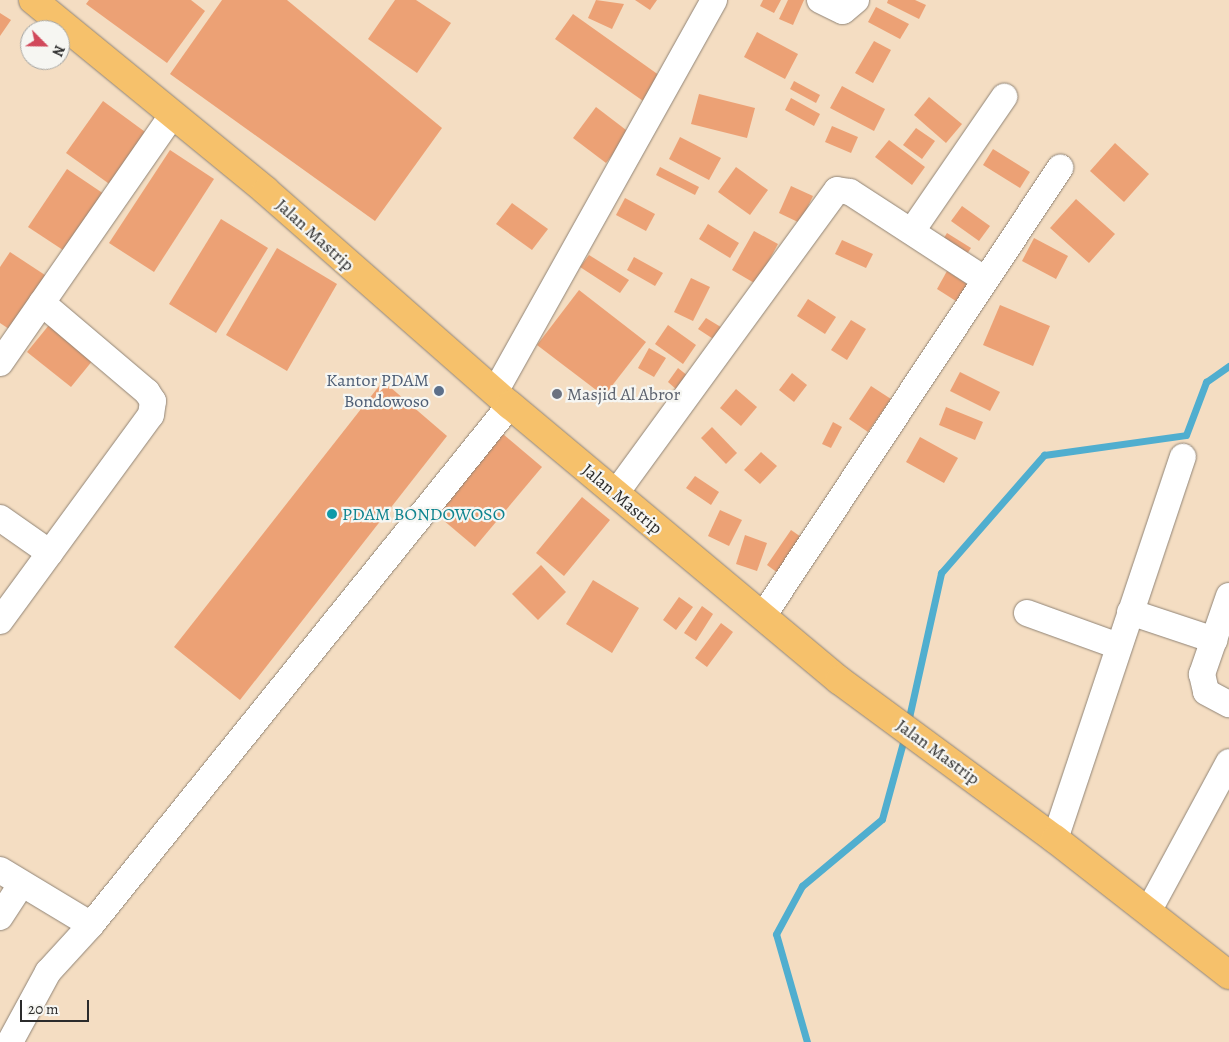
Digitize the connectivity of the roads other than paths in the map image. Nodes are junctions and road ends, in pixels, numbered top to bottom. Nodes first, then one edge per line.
1 (33, 0) edge
2 (714, 0) edge
3 (820, 0) edge
4 (856, 0) edge
5 (1004, 97) dead end
6 (171, 117) junction
7 (1060, 168) dead end
8 (912, 231) junction
9 (984, 279) junction
10 (42, 303) junction
11 (0, 363) edge
12 (503, 398) junction
13 (1183, 456) dead end
14 (616, 493) junction
15 (0, 518) edge
16 (50, 553) junction
17 (1229, 596) edge
18 (1130, 612) junction
19 (1027, 613) dead end
20 (763, 616) junction
21 (0, 620) edge
22 (1214, 640) junction
23 (1118, 646) junction
24 (1229, 704) edge
25 (1229, 762) edge
26 (1055, 839) junction
27 (0, 870) edge
28 (21, 885) junction
29 (1149, 910) junction
30 (0, 917) edge
31 (91, 925) junction
32 (1229, 975) edge
33 (10, 1042) edge

1 - 6 main road, Jalan Mastrip
2 - 12 street
3 - 4 street
5 - 8 street
6 - 10 street
6 - 12 main road, Jalan Mastrip
7 - 9 street
8 - 9 street
8 - 14 street
9 - 20 street
10 - 11 street
10 - 16 street
12 - 14 main road, Jalan Mastrip
12 - 31 street
13 - 18 street
14 - 20 main road, Jalan Mastrip
15 - 16 street
16 - 21 street
17 - 22 street
18 - 22 street
18 - 23 street
19 - 23 street
20 - 26 main road, Jalan Mastrip
22 - 24 street
23 - 26 street
25 - 29 street
26 - 29 main road, Jalan Mastrip
27 - 28 street
28 - 30 street
28 - 31 street
29 - 32 main road, Jalan Mastrip
31 - 33 street

